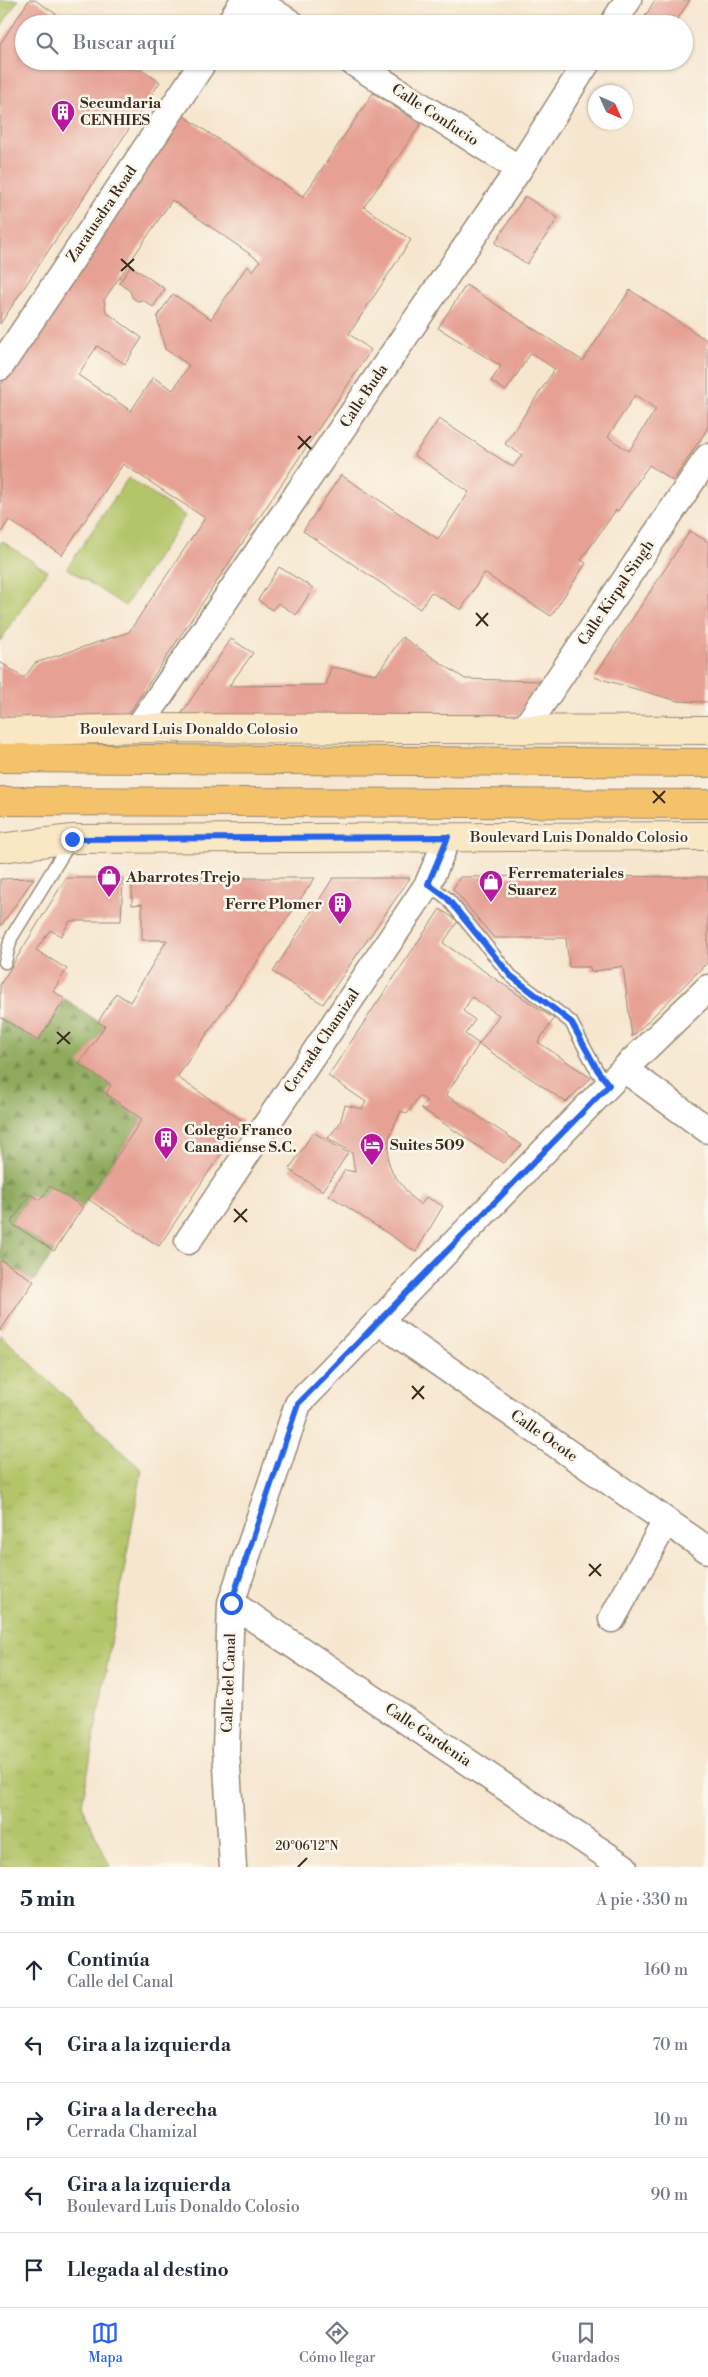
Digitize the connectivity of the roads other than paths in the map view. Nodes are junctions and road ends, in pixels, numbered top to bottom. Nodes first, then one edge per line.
1 (244, 0) edge
2 (255, 0) edge
3 (628, 0) edge
4 (235, 15) edge
5 (278, 15) edge
6 (619, 15) edge
7 (198, 70) edge
8 (365, 70) edge
9 (582, 70) edge
10 (519, 168) junction
11 (0, 367) edge
12 (708, 457) edge
13 (138, 728) junction
14 (524, 730) junction
15 (708, 730) edge
16 (0, 732) edge
17 (0, 758) edge
18 (705, 763) edge
19 (0, 800) edge
20 (705, 804) edge
21 (708, 836) edge
22 (448, 837) junction
23 (72, 839) junction
24 (0, 848) edge
25 (428, 884) junction
26 (11, 938) junction
27 (0, 948) edge
28 (5, 962) dead end
29 (708, 988) edge
30 (617, 1077) junction
31 (708, 1130) edge
32 (188, 1241) dead end
33 (380, 1322) junction
34 (666, 1521) junction
35 (708, 1550) edge
36 (231, 1603) junction
37 (612, 1619) dead end
38 (233, 1867) edge
39 (624, 1867) edge

1 - 4 street
2 - 5 street
3 - 6 street
7 - 11 street, Zaratusdra Road
8 - 10 street, Calle Confucio
9 - 10 street, Calle Buda
10 - 13 street, Calle Buda
12 - 14 street, Calle Kirpal Singh
13 - 14 main road, Boulevard Luis Donaldo Colosio
13 - 16 main road, Boulevard Luis Donaldo Colosio
14 - 15 main road, Boulevard Luis Donaldo Colosio
17 - 18 main road, Boulevard Luis Donaldo Colosio
19 - 20 main road
21 - 22 main road, Boulevard Luis Donaldo Colosio
22 - 23 main road, Boulevard Luis Donaldo Colosio
22 - 25 street, Cerrada Chamizal
23 - 24 main road, Boulevard Luis Donaldo Colosio
23 - 26 lane
25 - 30 lane
25 - 32 street, Cerrada Chamizal
26 - 27 lane
26 - 28 lane
29 - 30 street, Calle del Canal
30 - 31 street
30 - 33 street, Calle del Canal
33 - 34 street, Calle Ocote
33 - 36 street, Calle del Canal
34 - 35 street, Calle Ocote
34 - 37 street
36 - 38 street, Calle del Canal
36 - 39 street, Calle Gardenia

